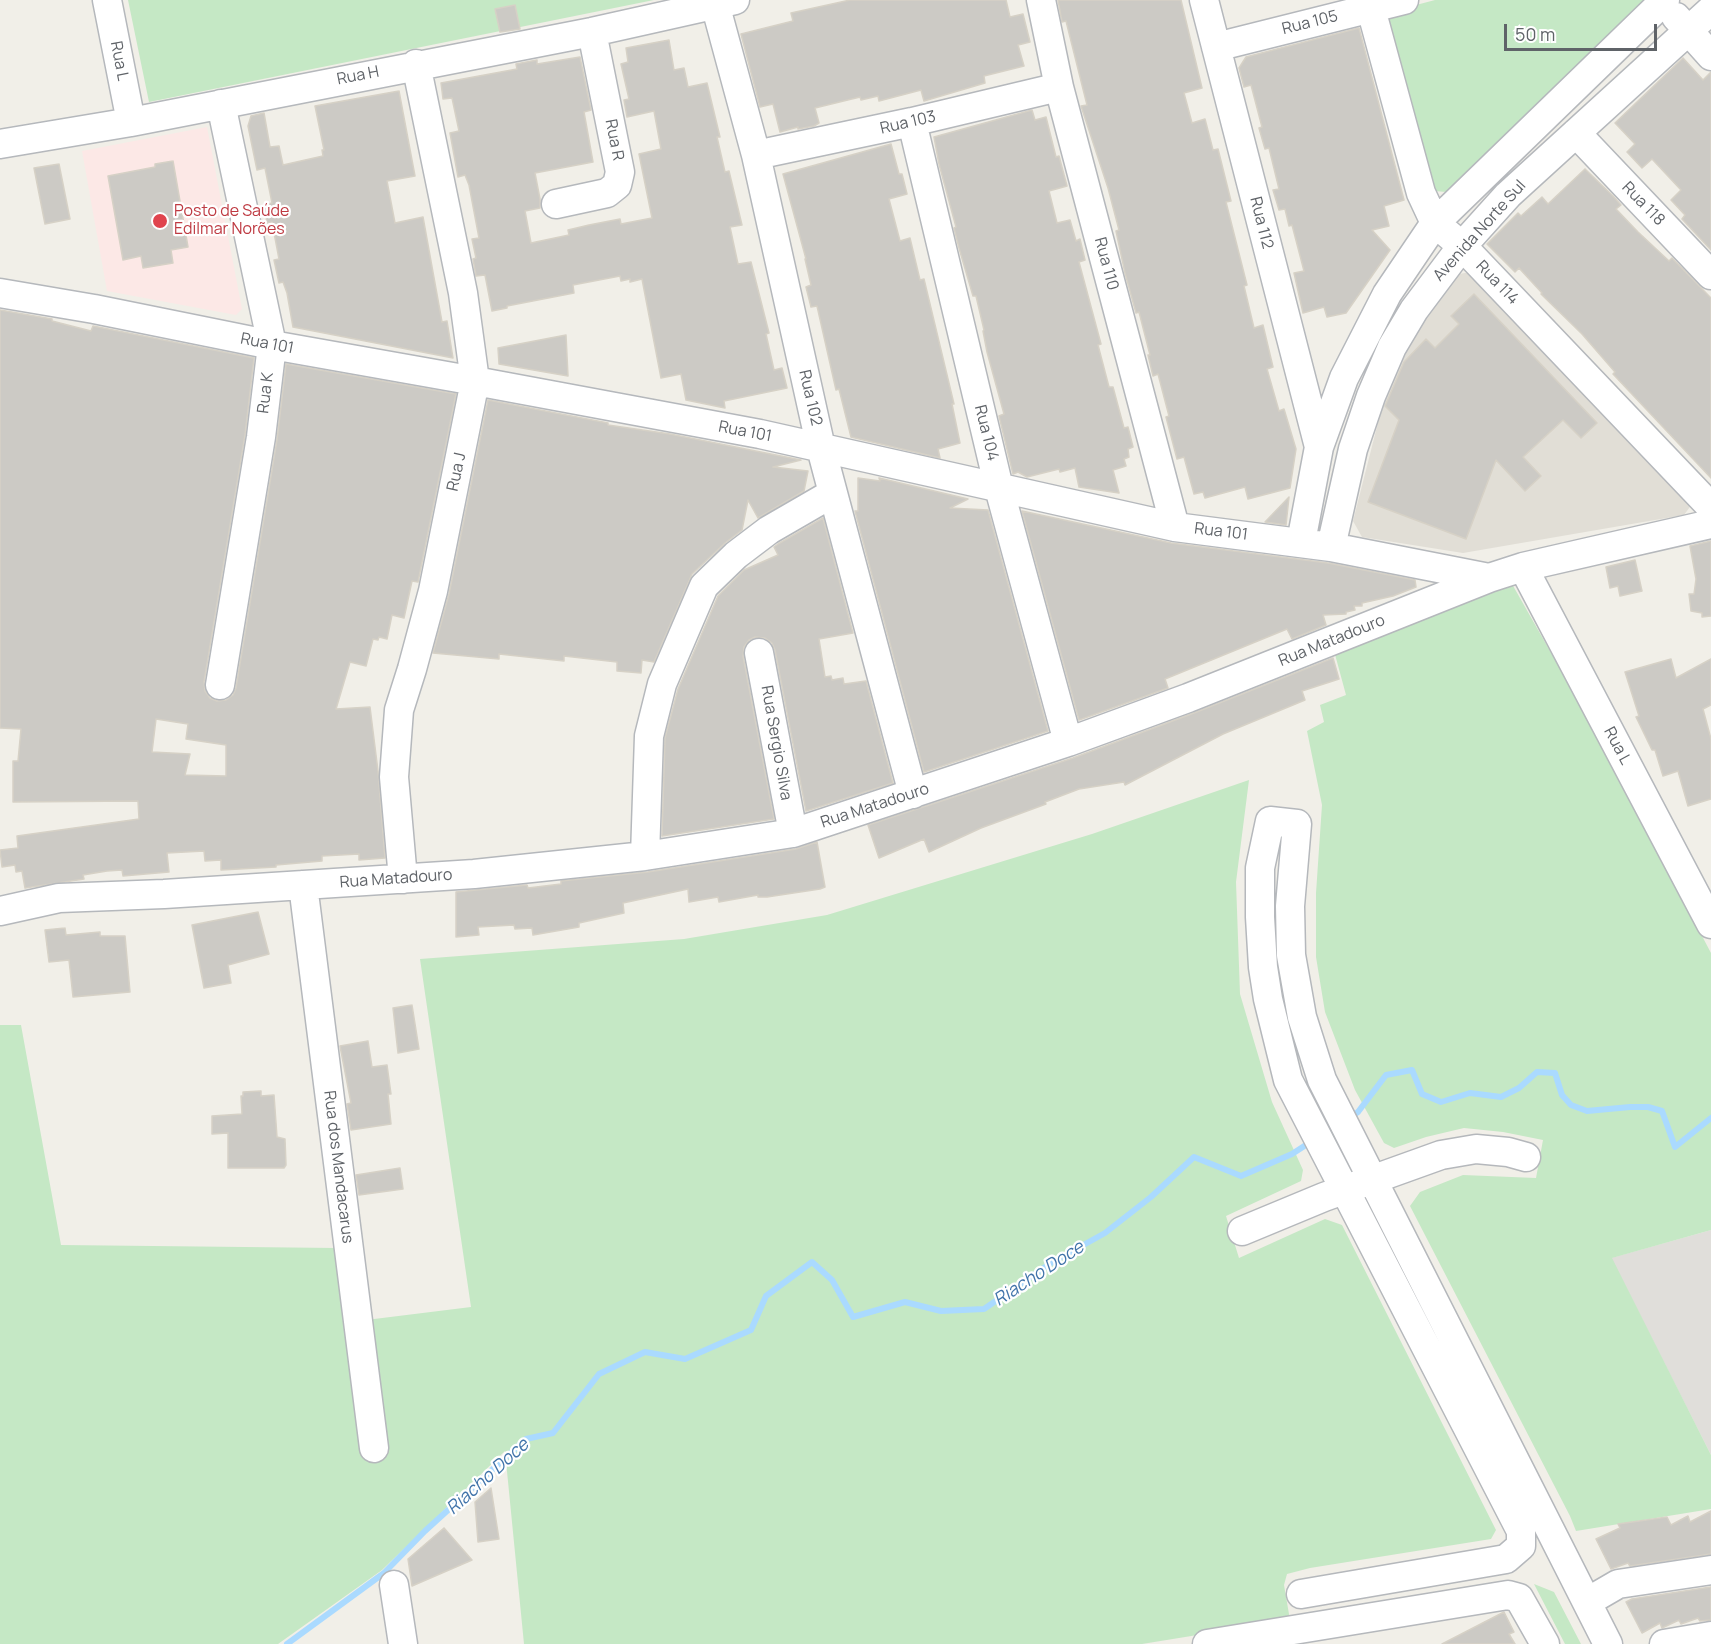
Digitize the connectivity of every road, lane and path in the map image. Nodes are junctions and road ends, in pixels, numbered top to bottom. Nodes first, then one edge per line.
1 (107, 0) edge
2 (1041, 0) edge
3 (1204, 0) edge
4 (1404, 0) edge
5 (721, 1) edge
6 (1664, 1) edge
7 (1371, 9) junction
8 (1711, 10) edge
9 (592, 32) junction
10 (1687, 32) junction
11 (1216, 47) junction
12 (1711, 56) edge
13 (416, 64) junction
14 (1059, 87) junction
15 (221, 104) junction
16 (131, 122) junction
17 (912, 122) junction
18 (1576, 133) junction
19 (0, 144) edge
20 (756, 155) junction
21 (556, 204) dead end
22 (1435, 223) junction
23 (1462, 246) junction
24 (1711, 275) edge
25 (0, 293) edge
26 (272, 345) junction
27 (475, 381) junction
28 (1318, 447) junction
29 (822, 448) junction
30 (999, 488) junction
31 (834, 493) junction
32 (1711, 507) edge
33 (1711, 524) edge
34 (1175, 527) junction
35 (1301, 542) junction
36 (1330, 547) junction
37 (1523, 567) junction
38 (1489, 578) junction
39 (759, 653) dead end
40 (220, 685) dead end
41 (1068, 742) junction
42 (913, 794) junction
43 (793, 832) junction
44 (645, 856) junction
45 (403, 879) junction
46 (303, 885) junction
47 (0, 911) edge
48 (1711, 924) edge
49 (1526, 1157) dead end
50 (1373, 1179) junction
51 (1344, 1190) junction
52 (1242, 1231) dead end
53 (374, 1448) dead end
54 (1711, 1570) edge
55 (394, 1585) dead end
56 (1301, 1594) dead end
57 (1587, 1602) junction
58 (1711, 1636) edge
59 (403, 1644) edge
60 (1207, 1644) edge
61 (1545, 1644) edge
62 (1608, 1644) edge
63 (1664, 1644) edge

1 - 16 street, Rua L
2 - 14 street, Rua 110
3 - 11 street, Rua 112
4 - 7 street, Rua 105
5 - 9 street, Rua H
5 - 20 street, Rua 102
6 - 10 street
6 - 22 street, Avenida Norte Sul
7 - 11 street, Rua 105
7 - 22 street, Rua 114
8 - 10 street, Avenida Norte Sul
9 - 13 street, Rua H
9 - 21 street, Rua R
10 - 12 street
10 - 18 street, Avenida Norte Sul
11 - 28 street, Rua 112
13 - 15 street, Rua H
13 - 27 street, Rua J
14 - 17 street, Rua 103
14 - 34 street, Rua 110
15 - 16 street, Rua H
15 - 26 street, Rua K
16 - 19 street, Rua H
17 - 20 street, Rua 103
17 - 30 street, Rua 104
18 - 23 street, Avenida Norte Sul
18 - 24 street, Rua 118
20 - 29 street, Rua 102
22 - 23 street, Rua 114
22 - 28 street, Avenida Norte Sul
23 - 32 street, Rua 114
23 - 36 street, Avenida Norte Sul
25 - 26 street, Rua 101
26 - 27 street, Rua 101
26 - 40 street, Rua K
27 - 29 street, Rua 101
27 - 45 street, Rua J
28 - 35 street, Avenida Norte Sul
29 - 30 street, Rua 101
29 - 31 street, Rua 102
30 - 34 street, Rua 101
30 - 41 street, Rua 104
31 - 42 street, Rua 102
31 - 44 street
33 - 37 street, Rua Matadouro
34 - 35 street, Rua 101
35 - 36 street, Rua 101
36 - 38 street, Rua 101
37 - 38 street, Rua Matadouro
37 - 48 street, Rua L
38 - 41 street, Rua Matadouro
39 - 43 street, Rua Sergio Silva
41 - 42 street, Rua Matadouro
42 - 43 street, Rua Matadouro
43 - 44 street, Rua Matadouro
44 - 45 street, Rua Matadouro
45 - 46 street, Rua Matadouro
46 - 47 street, Rua Matadouro
46 - 53 street, Rua dos Mandacarus
49 - 50 street
50 - 51 street
50 - 51 street
50 - 57 street
51 - 52 street
51 - 56 street
54 - 57 street
55 - 59 street
57 - 62 street
58 - 63 street
60 - 61 street

